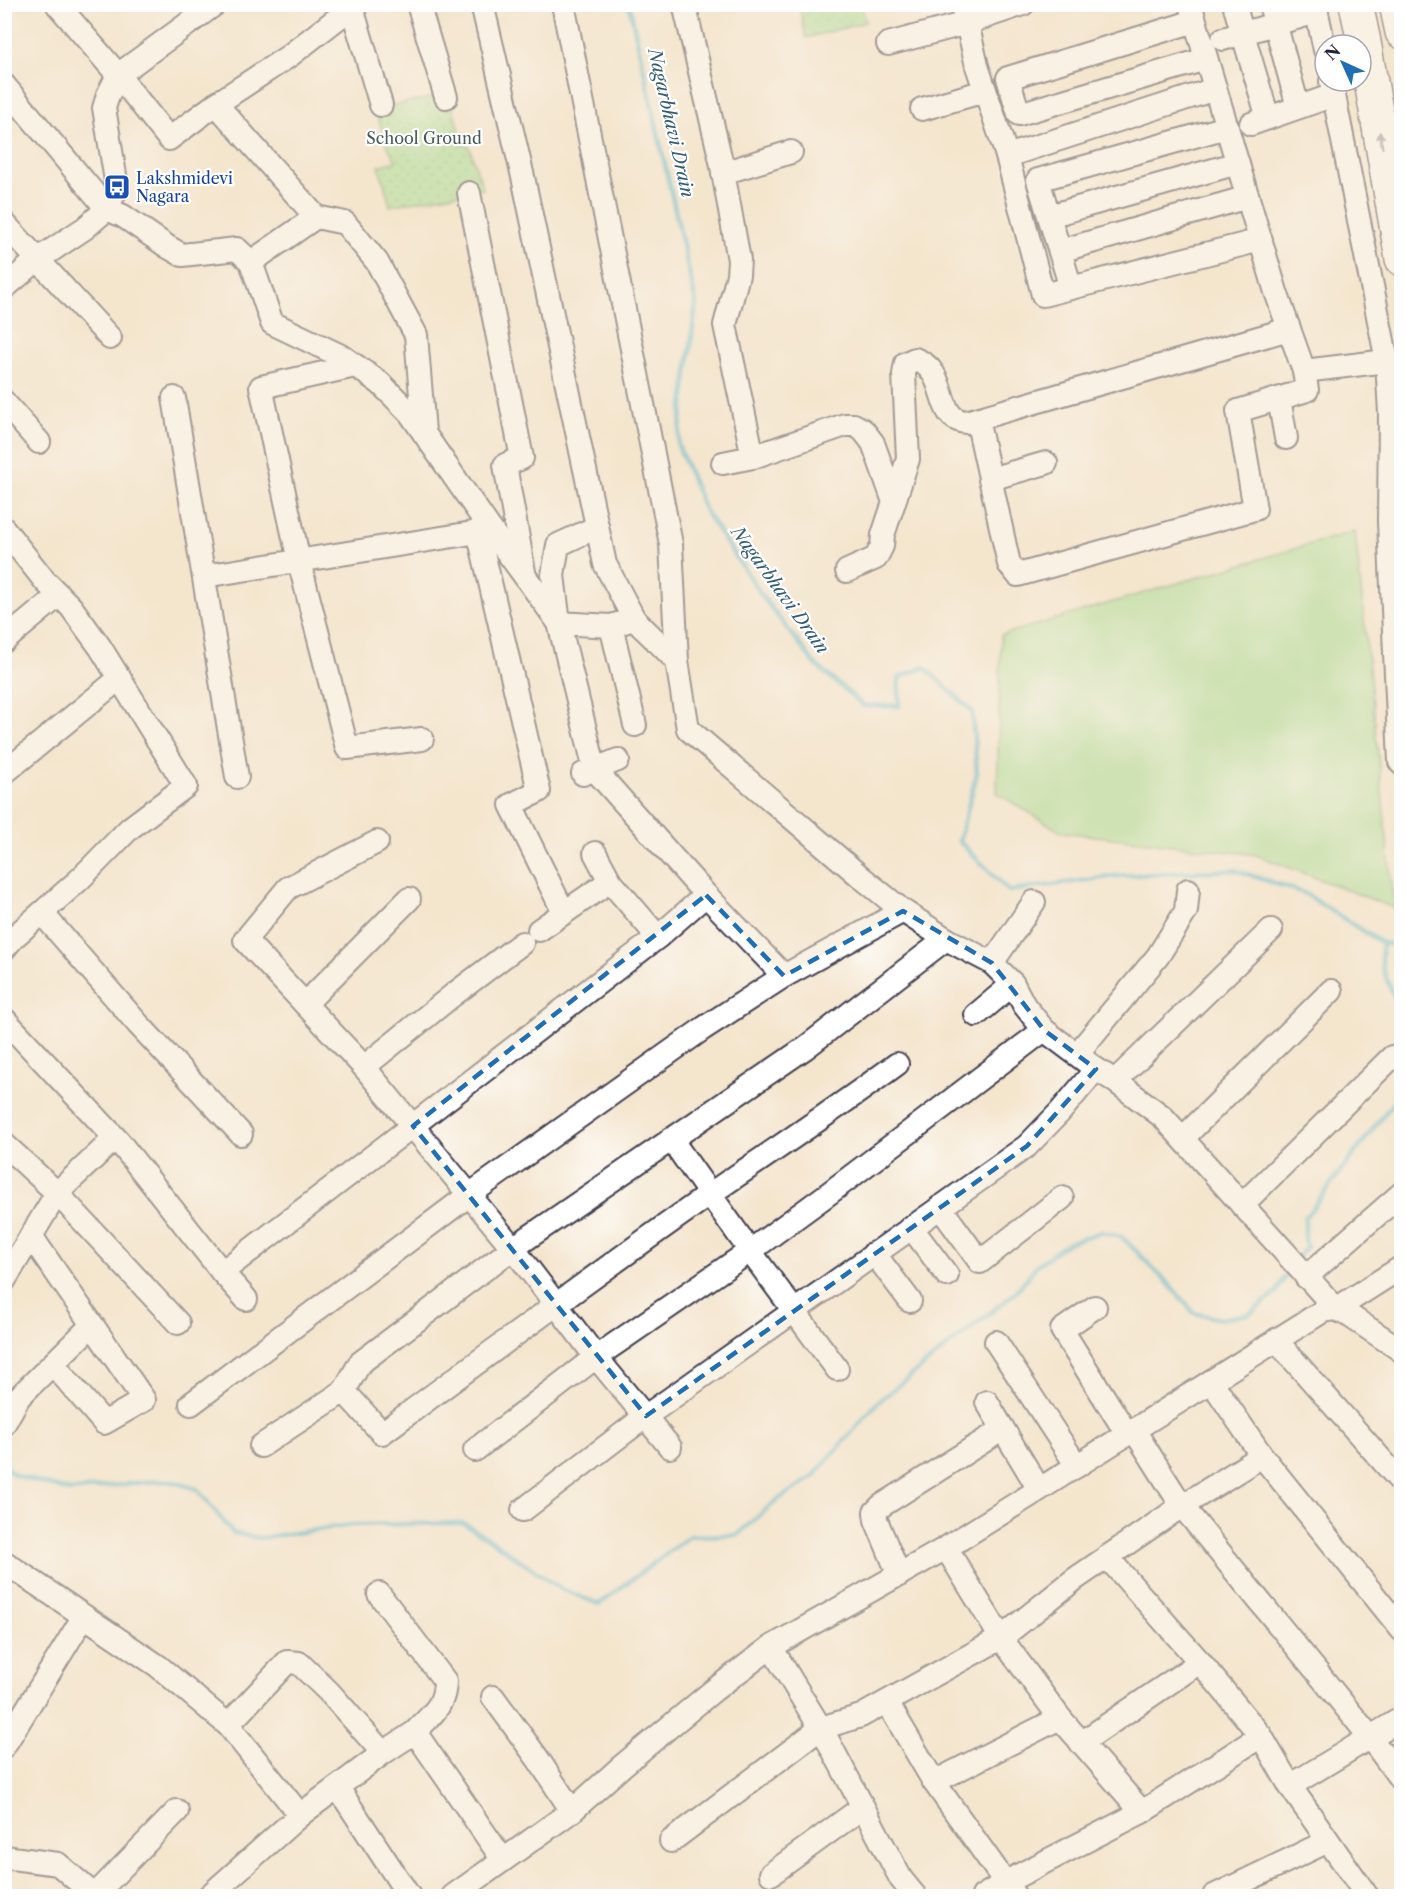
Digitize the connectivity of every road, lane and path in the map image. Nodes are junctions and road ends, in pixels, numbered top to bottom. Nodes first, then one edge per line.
1 (57, 4) edge
2 (215, 4) edge
3 (418, 4) edge
4 (482, 4) edge
5 (563, 4) edge
6 (684, 4) edge
7 (1023, 4) edge
8 (1234, 4) edge
9 (1356, 4) edge
10 (1396, 4) edge
11 (354, 6) edge
12 (1316, 8) edge
13 (186, 13) edge
14 (1192, 13) edge
15 (964, 14) edge
16 (1273, 14) edge
17 (1401, 32) edge
18 (1321, 33) edge
19 (1233, 37) junction
20 (888, 44) dead end
21 (1206, 59) junction
22 (118, 75) junction
23 (4, 85) edge
24 (1215, 89) junction
25 (985, 91) junction
26 (1324, 93) edge
27 (1334, 93) edge
28 (446, 97) dead end
29 (216, 104) junction
30 (381, 105) dead end
31 (1298, 107) junction
32 (922, 109) dead end
33 (1227, 126) junction
34 (791, 152) dead end
35 (1007, 156) junction
36 (1238, 163) junction
37 (723, 172) junction
38 (468, 193) dead end
39 (1248, 197) junction
40 (107, 209) junction
41 (1049, 216) junction
42 (316, 217) junction
43 (4, 223) edge
44 (1261, 240) junction
45 (1060, 250) junction
46 (1401, 259) edge
47 (37, 260) junction
48 (251, 262) junction
49 (4, 288) edge
50 (1071, 288) junction
51 (1289, 329) junction
52 (110, 338) dead end
53 (1387, 361) junction
54 (355, 366) junction
55 (1304, 371) junction
56 (174, 398) dead end
57 (1279, 399) junction
58 (4, 402) edge
59 (981, 418) junction
60 (424, 433) junction
61 (1286, 438) dead end
62 (39, 442) dead end
63 (753, 457) junction
64 (1046, 462) dead end
65 (723, 463) dead end
66 (990, 479) junction
67 (894, 502) junction
68 (597, 526) junction
69 (484, 531) junction
70 (7, 538) edge
71 (299, 561) junction
72 (847, 571) dead end
73 (204, 576) junction
74 (525, 576) junction
75 (59, 595) junction
76 (634, 619) junction
77 (559, 623) junction
78 (611, 626) junction
79 (4, 640) edge
80 (677, 661) junction
81 (120, 678) junction
82 (635, 725) dead end
83 (422, 739) dead end
84 (618, 760) dead end
85 (1401, 764) edge
86 (588, 772) junction
87 (4, 773) edge
88 (237, 777) dead end
89 (377, 842) dead end
90 (595, 853) dead end
91 (610, 881) junction
92 (1188, 890) dead end
93 (706, 895) junction
94 (409, 899) dead end
95 (1034, 902) dead end
96 (903, 910) junction
97 (42, 913) junction
98 (564, 913) junction
99 (1271, 930) dead end
100 (658, 937) junction
101 (946, 939) junction
102 (4, 949) edge
103 (992, 963) junction
104 (784, 976) junction
105 (1013, 984) junction
106 (1331, 991) dead end
107 (305, 1004) junction
108 (976, 1015) dead end
109 (4, 1019) edge
110 (1044, 1030) junction
111 (1077, 1054) junction
112 (1392, 1057) dead end
113 (897, 1064) dead end
114 (364, 1067) junction
115 (1106, 1075) junction
116 (413, 1126) junction
117 (241, 1134) dead end
118 (116, 1138) junction
119 (1183, 1138) junction
120 (671, 1139) junction
121 (4, 1144) edge
122 (57, 1193) junction
123 (1401, 1193) edge
124 (710, 1194) junction
125 (469, 1195) junction
126 (1062, 1198) dead end
127 (1242, 1205) junction
128 (940, 1207) junction
129 (911, 1227) junction
130 (31, 1236) junction
131 (513, 1248) junction
132 (750, 1251) junction
133 (874, 1253) junction
134 (1401, 1268) edge
135 (222, 1272) junction
136 (947, 1275) dead end
137 (1305, 1276) junction
138 (4, 1281) edge
139 (246, 1299) dead end
140 (910, 1301) dead end
141 (556, 1304) junction
142 (1095, 1308) dead end
143 (1336, 1309) junction
144 (795, 1311) junction
145 (178, 1323) dead end
146 (92, 1325) junction
147 (1276, 1340) junction
148 (996, 1342) dead end
149 (1401, 1351) edge
150 (596, 1357) junction
151 (53, 1364) junction
152 (837, 1369) dead end
153 (1211, 1381) junction
154 (344, 1390) junction
155 (12, 1395) edge
156 (987, 1402) dead end
157 (191, 1404) dead end
158 (646, 1416) junction
159 (4, 1424) edge
160 (1004, 1429) junction
161 (1131, 1432) junction
162 (261, 1446) dead end
163 (670, 1447) dead end
164 (475, 1450) dead end
165 (1262, 1456) junction
166 (1077, 1466) junction
167 (1401, 1483) edge
168 (1039, 1490) junction
169 (1182, 1506) junction
170 (523, 1510) dead end
171 (946, 1548) junction
172 (1107, 1557) junction
173 (4, 1562) edge
174 (899, 1575) junction
175 (380, 1594) dead end
176 (84, 1616) junction
177 (1401, 1630) edge
178 (1001, 1638) junction
179 (771, 1647) junction
180 (1200, 1662) junction
181 (493, 1697) dead end
182 (887, 1702) junction
183 (1060, 1718) junction
184 (1401, 1718) edge
185 (228, 1725) junction
186 (820, 1728) junction
187 (415, 1732) junction
188 (1261, 1736) junction
189 (1370, 1737) junction
190 (1081, 1743) junction
191 (4, 1746) edge
192 (383, 1753) junction
193 (1401, 1781) edge
194 (934, 1782) junction
195 (1290, 1786) junction
196 (338, 1788) junction
197 (863, 1807) junction
198 (177, 1811) dead end
199 (572, 1811) junction
200 (1142, 1812) junction
201 (300, 1815) junction
202 (671, 1841) dead end
203 (1328, 1841) junction
204 (4, 1857) edge
205 (503, 1860) junction
206 (771, 1874) dead end
207 (1009, 1890) edge
208 (94, 1896) edge
209 (209, 1896) edge
210 (409, 1896) edge
211 (453, 1896) edge
212 (915, 1896) edge
213 (983, 1896) edge
214 (1214, 1896) edge
215 (1367, 1896) edge

1 - 22 street
2 - 13 street
3 - 28 street
4 - 68 street
5 - 80 street
6 - 37 street
7 - 15 street
8 - 19 street
46 -> 9 highway
10 - 17 highway
11 - 29 street
11 - 30 street
12 - 16 street
12 - 18 street
13 - 22 street
14 - 21 street
14 - 21 street
15 - 20 street
15 - 25 street
16 - 19 street
16 - 31 street
19 - 31 street
21 - 24 street
22 - 29 street
22 - 40 street
23 - 40 street
24 - 33 street
24 - 35 street
25 - 32 street
25 - 35 street
26 - 31 street
27 - 53 street
29 - 42 street
33 - 36 street
33 - 41 street
34 - 37 street
35 - 50 street
36 - 39 street
36 - 41 street
37 - 63 street
38 - 74 street
39 - 44 street
39 - 45 street
40 - 47 street
40 - 48 street
41 - 45 street
42 - 48 street
42 - 60 street
43 - 47 street
44 - 50 street
44 - 51 street
45 - 50 street
47 - 49 street
47 - 52 street
48 - 54 street
51 - 55 street
51 - 59 street
53 - 55 street
53 - 85 street
54 - 60 street
54 - 71 street
55 - 57 street
56 - 73 street
57 - 61 street
57 - 66 street
58 - 62 street
59 - 66 street
59 - 67 street
60 - 69 street
63 - 65 street
63 - 67 street
64 - 66 street
67 - 72 street
68 - 76 street
68 - 77 street
69 - 71 street
69 - 74 street
69 - 98 street
70 - 75 street
71 - 73 street
71 - 83 street
73 - 88 street
74 - 77 street
75 - 79 street
75 - 81 street
76 - 78 street
76 - 80 street
77 - 78 street
77 - 86 street
78 - 82 street
80 - 96 street
81 - 87 street
81 - 97 street
84 - 86 street
86 - 93 street
89 - 107 street
90 - 91 street
91 - 98 street
91 - 100 street
92 - 111 street
93 - 100 street
93 - 104 street
94 - 107 street
95 - 103 street
96 - 101 street
96 - 104 street
97 - 102 street
97 - 117 street
98 - 114 street
99 - 115 street
100 - 116 street
101 - 103 street
101 - 120 street
103 - 105 street
104 - 125 street
105 - 108 street
105 - 110 street
106 - 119 street
107 - 114 street
109 - 118 street
110 - 111 street
110 - 132 street
111 - 115 street
112 - 127 street
113 - 124 street
114 - 116 street
115 - 119 street
115 - 128 street
116 - 125 street
116 - 135 street
118 - 122 street
118 - 135 street
119 - 127 street
120 - 124 street
120 - 131 street
121 - 122 street
122 - 130 street
122 - 145 street
123 - 137 street
124 - 132 street
124 - 141 street
125 - 131 street
125 - 157 street
126 - 128 street
127 - 137 street
128 - 129 street
129 - 133 street
129 - 136 street
130 - 138 street
130 - 146 street
131 - 141 street
131 - 154 street
132 - 144 street
132 - 150 street
133 - 140 street
133 - 144 street
134 - 143 street
135 - 139 street
137 - 143 street
141 - 150 street
141 - 154 street
142 - 161 street
143 - 147 street
143 - 149 street
144 - 152 street
144 - 158 street
146 - 151 street
146 - 151 street
147 - 153 street
147 - 167 street
148 - 166 street
150 - 158 street
150 - 164 street
151 - 155 street
153 - 161 street
153 - 165 street
154 - 162 street
155 - 159 street
156 - 160 street
158 - 163 street
158 - 170 street
160 - 168 street
160 - 174 street
161 - 166 street
161 - 169 street
165 - 169 street
165 - 177 street
166 - 168 street
168 - 171 street
169 - 172 street
169 - 189 street
171 - 174 street
171 - 178 street
172 - 178 street
172 - 180 street
173 - 176 street
174 - 179 street
175 - 187 street
176 - 185 street
176 - 191 street
178 - 182 street
178 - 183 street
179 - 186 street
179 - 199 street
180 - 188 street
180 - 190 street
181 - 199 street
182 - 186 street
182 - 194 street
183 - 190 street
183 - 194 street
184 - 189 street
185 - 192 street
185 - 201 street
186 - 197 street
186 - 202 street
187 - 192 street
187 - 205 street
188 - 195 street
188 - 200 street
189 - 193 street
189 - 195 street
190 - 200 street
192 - 196 street
194 - 207 street
195 - 203 street
196 - 201 street
196 - 210 street
197 - 206 street
197 - 212 street
198 - 208 street
199 - 205 street
200 - 207 street
201 - 209 street
203 - 214 street
203 - 215 street
204 - 208 street
205 - 211 street
207 - 213 street

